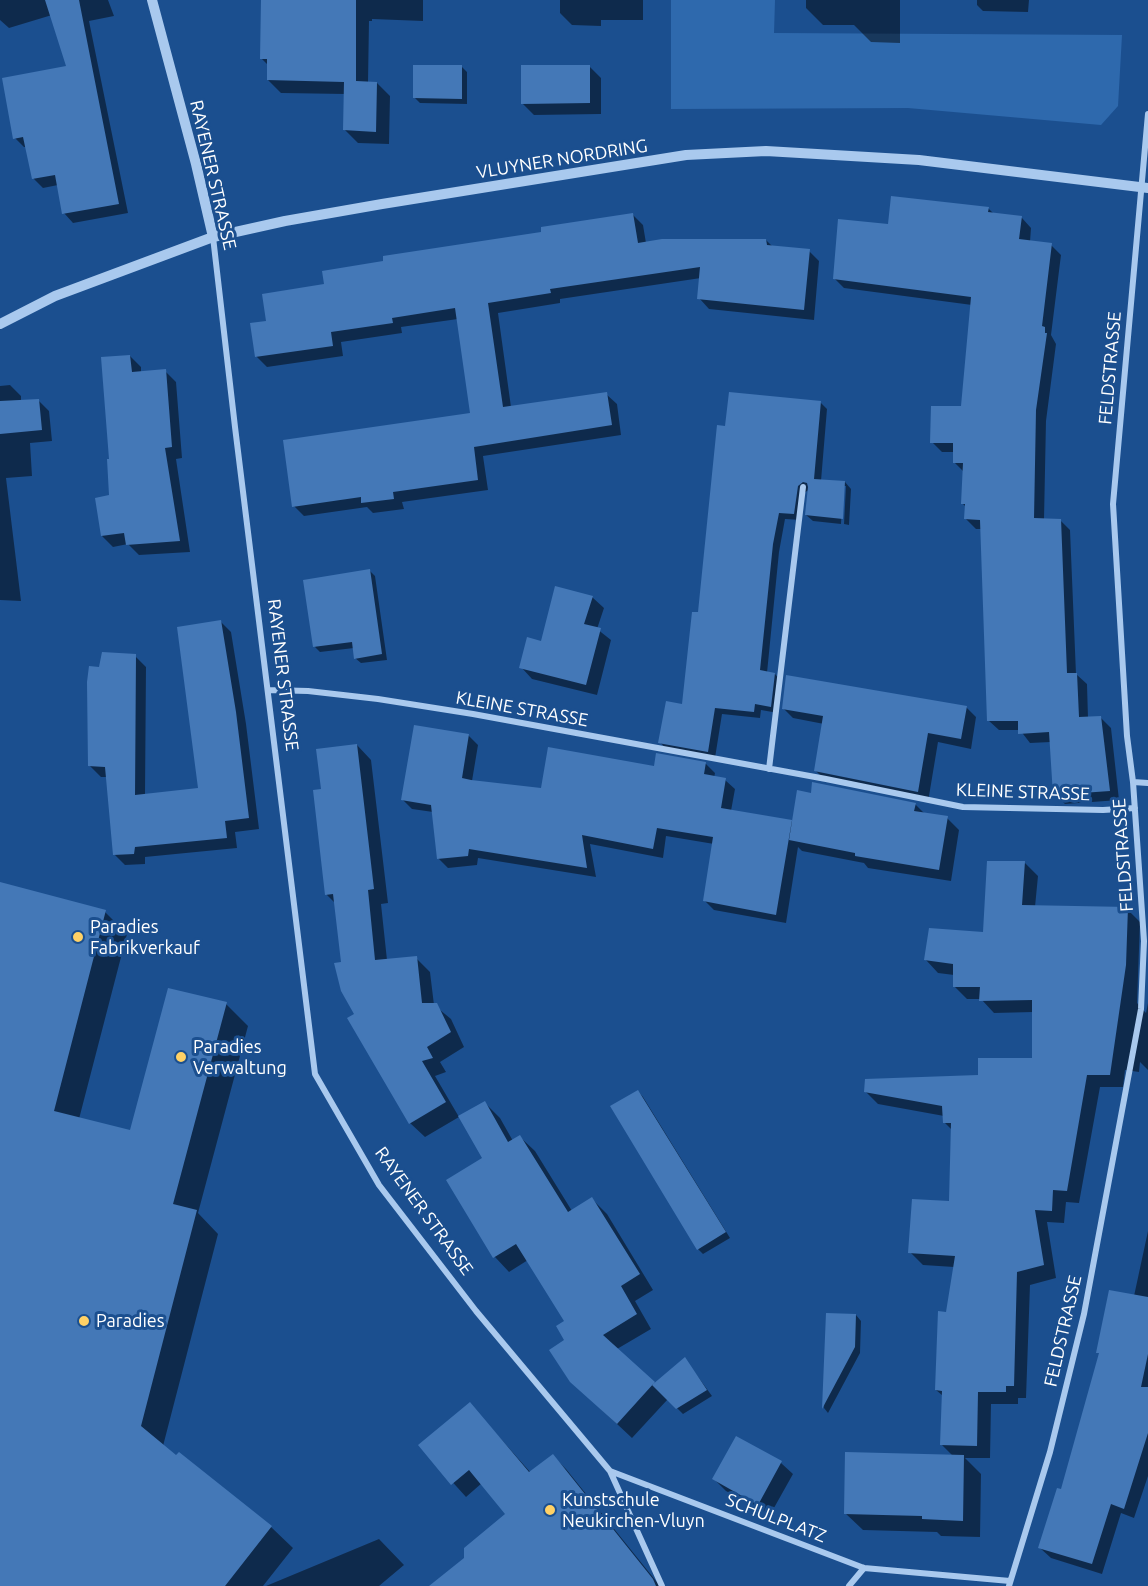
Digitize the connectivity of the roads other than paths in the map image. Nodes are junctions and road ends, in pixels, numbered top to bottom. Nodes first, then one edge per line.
1 (152, 0) edge
2 (1148, 114) edge
3 (1145, 188) edge
4 (213, 237) junction
5 (0, 324) edge
6 (803, 487) dead end
7 (269, 690) junction
8 (769, 769) junction
9 (1133, 782) junction
10 (1148, 783) edge
11 (1135, 808) junction
12 (610, 1471) junction
13 (864, 1568) junction
14 (1010, 1584) edge
15 (662, 1586) edge
16 (849, 1586) edge

1 - 4 street, RAYENER STRASSE
2 - 3 street, FELDSTRASSE
3 - 4 street, VLUYNER NORDRING
3 - 9 street, FELDSTRASSE
4 - 5 street, VLUYNER NORDRING
4 - 7 street, RAYENER STRASSE
6 - 8 street
7 - 8 street, KLEINE STRASSE
7 - 12 street, RAYENER STRASSE
8 - 11 street, KLEINE STRASSE
9 - 10 street
9 - 11 street, FELDSTRASSE
11 - 14 street, FELDSTRASSE
12 - 13 street, SCHULPLATZ
12 - 15 street
13 - 14 street, SCHULPLATZ
13 - 16 street

